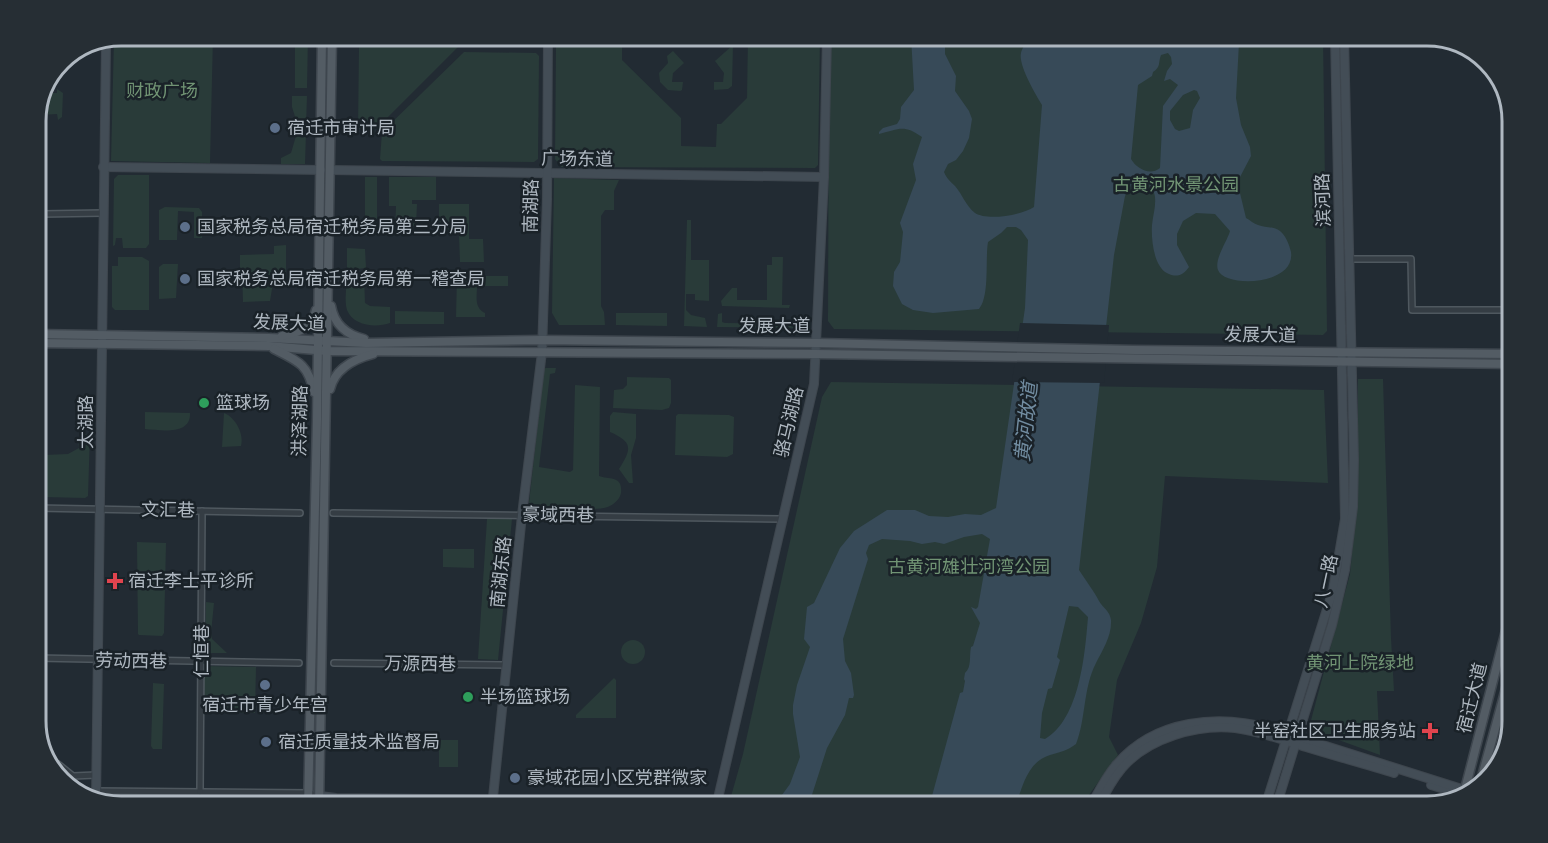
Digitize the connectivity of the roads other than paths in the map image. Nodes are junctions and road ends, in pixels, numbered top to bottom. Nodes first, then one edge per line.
1 (322, 46) edge
2 (331, 46) edge
3 (548, 46) edge
4 (827, 46) edge
5 (1335, 46) edge
6 (1344, 46) edge
7 (106, 48) edge
8 (104, 167) junction
9 (325, 170) junction
10 (547, 173) junction
11 (824, 177) junction
12 (103, 213) junction
13 (47, 214) edge
14 (1349, 259) junction
15 (324, 289) junction
16 (1501, 310) edge
17 (47, 335) edge
18 (102, 339) junction
19 (542, 340) junction
20 (47, 342) edge
21 (269, 342) junction
22 (818, 343) junction
23 (323, 346) junction
24 (387, 346) junction
25 (542, 352) junction
26 (1342, 352) junction
27 (1351, 352) junction
28 (817, 354) junction
29 (1135, 354) junction
30 (1501, 354) edge
31 (1342, 362) junction
32 (1352, 363) junction
33 (1501, 364) edge
34 (322, 420) junction
35 (47, 508) edge
36 (101, 509) junction
37 (202, 511) junction
38 (300, 513) dead end
39 (333, 513) dead end
40 (522, 515) junction
41 (782, 519) junction
42 (1502, 646) edge
43 (47, 658) edge
44 (97, 660) junction
45 (202, 662) junction
46 (298, 663) dead end
47 (334, 663) dead end
48 (506, 665) junction
49 (1502, 703) edge
50 (1288, 738) junction
51 (1297, 741) junction
52 (62, 767) edge
53 (1484, 770) edge
54 (96, 775) junction
55 (1466, 785) edge
56 (96, 790) joint
57 (1455, 791) edge
58 (200, 792) junction
59 (309, 793) junction
60 (309, 796) edge
61 (320, 796) joint
62 (494, 796) edge
63 (719, 796) edge
64 (1097, 796) edge
65 (1104, 796) edge
66 (1269, 796) edge
67 (1280, 796) edge

1 - 9 main road, 洪泽湖路
2 - 9 main road, 洪泽湖路
3 - 10 street, 南湖路
4 - 11 street, 骆马湖路
5 - 26 street, 滨河路
6 - 14 street, 滨河路
7 - 8 street, 太湖路
8 - 9 street, 广场东道
8 - 12 street, 太湖路
9 - 10 street, 广场东道
9 - 15 main road, 洪泽湖路
10 - 11 street, 广场东道
10 - 19 street, 南湖路
11 - 22 street, 骆马湖路
12 - 13 street
12 - 18 street, 太湖路
14 - 16 street
14 - 27 street, 滨河路
15 - 21 main road
15 - 23 main road, 洪泽湖路
15 - 24 main road
17 - 18 main road, 发展大道
18 - 20 main road, 发展大道
18 - 21 main road, 发展大道
18 - 36 street, 太湖路
19 - 22 main road, 发展大道
19 - 24 main road, 发展大道
19 - 25 street, 南湖东路
21 - 23 main road, 发展大道
21 - 34 main road
22 - 28 street, 骆马湖路
22 - 29 main road, 发展大道
23 - 24 main road, 发展大道
23 - 34 main road, 洪泽湖路
24 - 25 main road, 发展大道
24 - 34 main road
25 - 28 main road, 发展大道
25 - 40 street, 南湖东路
26 - 27 main road, 发展大道
26 - 29 main road, 发展大道
26 - 31 street, 滨河路
27 - 30 main road, 发展大道
27 - 32 street, 八一路
28 - 29 main road, 发展大道
28 - 41 street, 骆马湖路
29 - 31 main road, 发展大道
31 - 32 main road, 发展大道
31 - 50 street, 八一路
32 - 33 main road, 发展大道
32 - 51 street, 八一路
34 - 59 main road, 洪泽湖路
34 - 61 main road, 洪泽湖路
35 - 36 street, 文汇巷
36 - 37 street, 文汇巷
36 - 44 street, 太湖路
37 - 38 street, 文汇巷
37 - 45 street, 仁恒巷
39 - 40 street, 豪域西巷
40 - 41 street, 豪域西巷
40 - 48 street, 南湖东路
41 - 63 street, 骆马湖路
42 - 55 main road, 宿迁大道
43 - 44 street, 劳动西巷
44 - 45 street, 劳动西巷
44 - 54 street, 太湖路
45 - 46 street, 劳动西巷
45 - 58 street, 仁恒巷
47 - 48 street, 万源西巷
48 - 62 street, 南湖东路
49 - 53 main road, 宿迁大道
50 - 51 street
50 - 64 street
50 - 65 street
50 - 66 street, 八一路
51 - 57 street
51 - 67 street, 八一路
52 - 54 street
54 - 56 street, 太湖路
56 - 58 street
58 - 59 street
59 - 60 main road, 洪泽湖路
59 - 61 street

